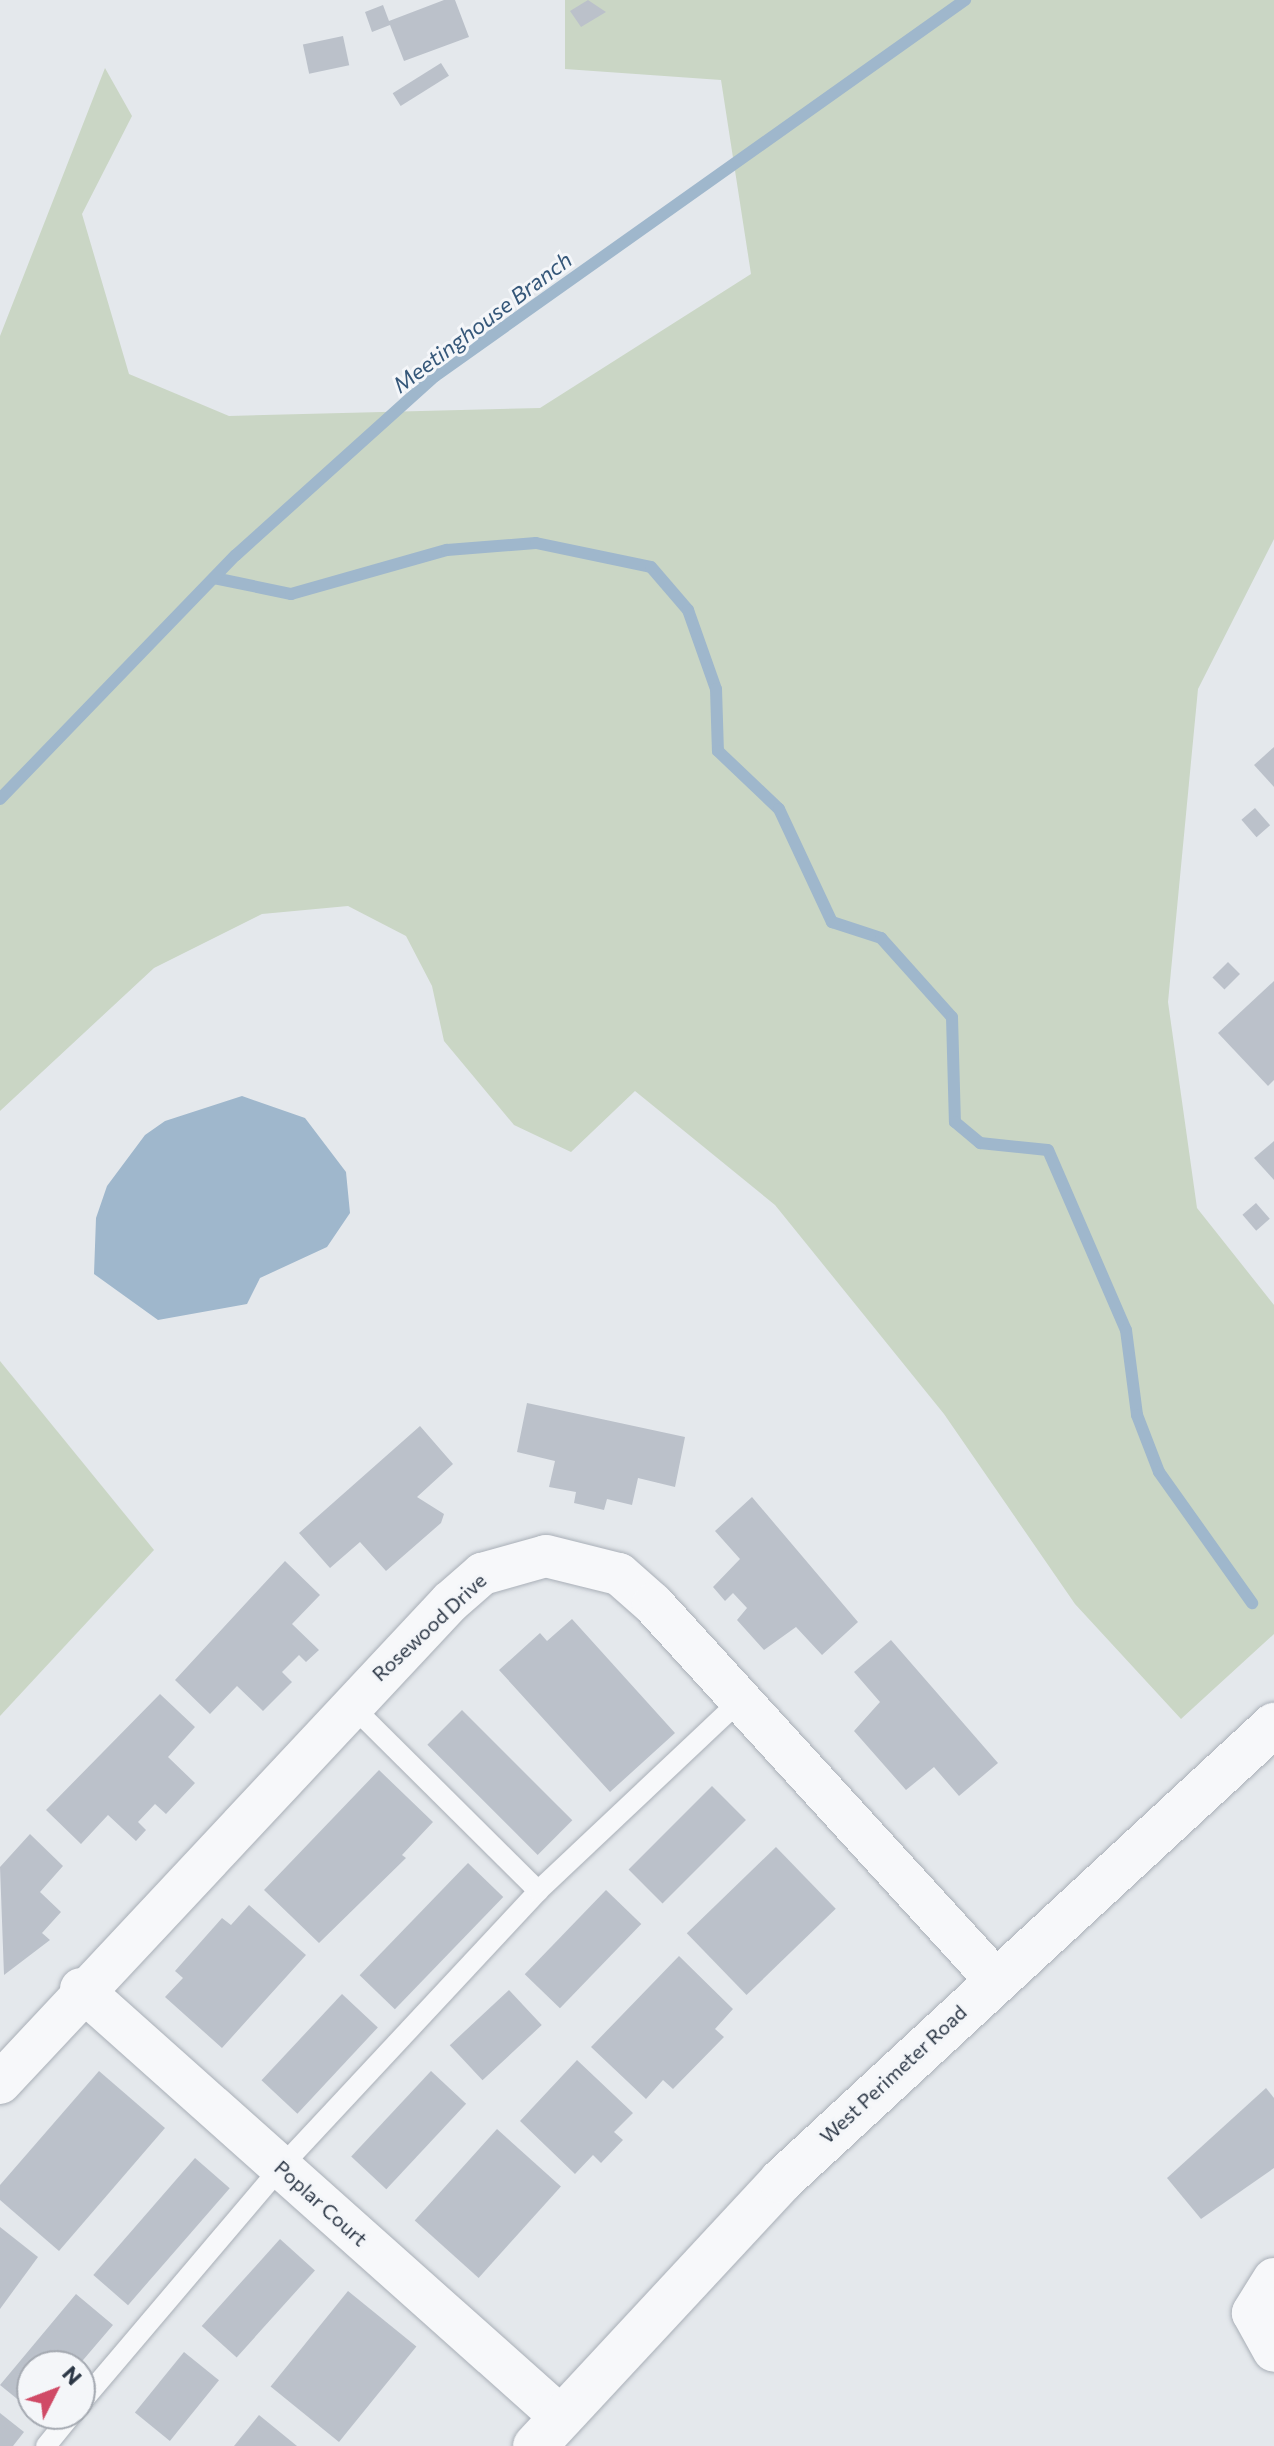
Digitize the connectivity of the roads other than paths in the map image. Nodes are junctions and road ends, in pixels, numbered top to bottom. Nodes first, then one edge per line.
1 (741, 1700) junction
2 (349, 1703) junction
3 (1274, 1725) edge
4 (538, 1891) junction
5 (995, 1979) junction
6 (81, 1989) junction
7 (0, 2083) edge
8 (281, 2167) junction
9 (1274, 2279) edge
10 (1274, 2351) edge
11 (96, 2385) edge
12 (59, 2430) edge
13 (548, 2431) edge
14 (46, 2446) edge

1 - 2 street, Rosewood Drive
1 - 4 lane
1 - 5 street, Rosewood Drive
2 - 4 lane
2 - 6 street, Rosewood Drive
3 - 5 street, West Perimeter Road
4 - 8 lane
5 - 13 street, West Perimeter Road
6 - 7 street, Rosewood Drive
6 - 8 street, Poplar Court
8 - 11 lane
8 - 13 street, Poplar Court
9 - 10 street
12 - 14 lane

